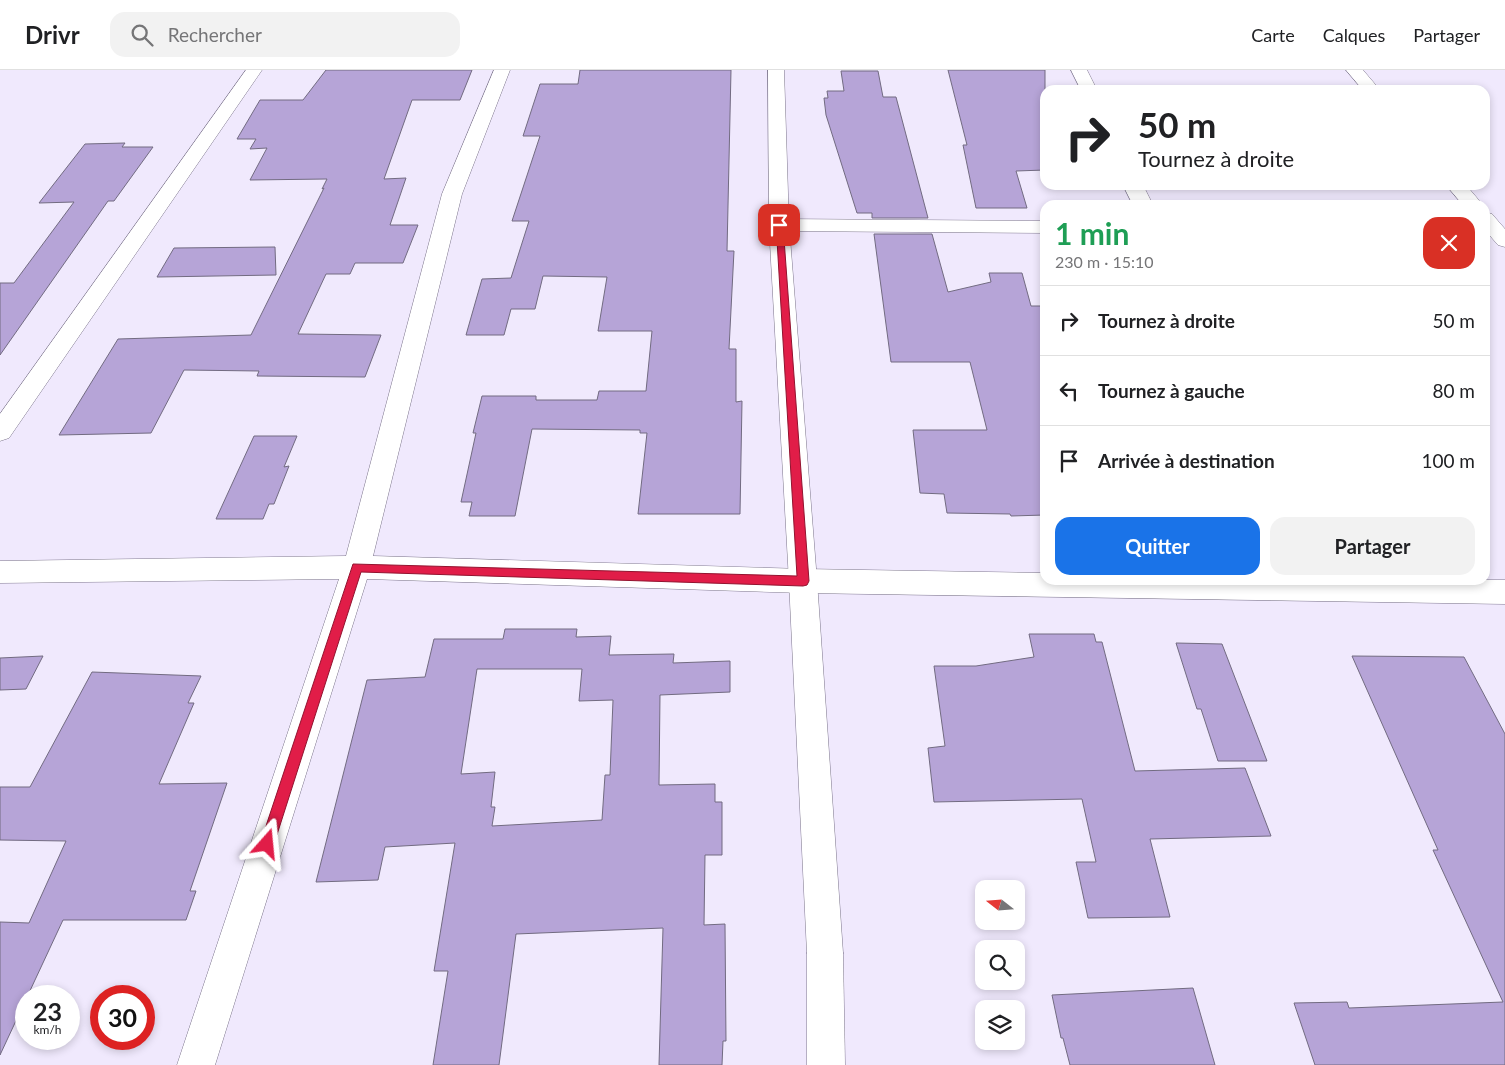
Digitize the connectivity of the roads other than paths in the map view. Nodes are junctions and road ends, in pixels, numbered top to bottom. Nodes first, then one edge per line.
1 (254, 70) edge
2 (502, 70) edge
3 (776, 70) edge
4 (1079, 70) edge
5 (1354, 70) edge
6 (1086, 85) edge
7 (1368, 85) edge
8 (1460, 190) edge
9 (1469, 200) edge
10 (1505, 215) edge
11 (1490, 216) edge
12 (1490, 223) edge
13 (779, 225) junction
14 (1040, 227) edge
15 (1505, 241) edge
16 (0, 432) edge
17 (357, 567) junction
18 (0, 572) edge
19 (803, 581) junction
20 (1040, 585) edge
21 (1058, 585) edge
22 (1505, 592) edge
23 (196, 1065) edge
24 (826, 1065) edge

1 - 16 street
2 - 17 street
3 - 13 street
4 - 6 street
5 - 7 street
8 - 9 street
10 - 11 street
12 - 15 street
13 - 14 street
13 - 19 street
17 - 18 street
17 - 19 street
17 - 23 street
19 - 20 street
19 - 24 street
21 - 22 street

